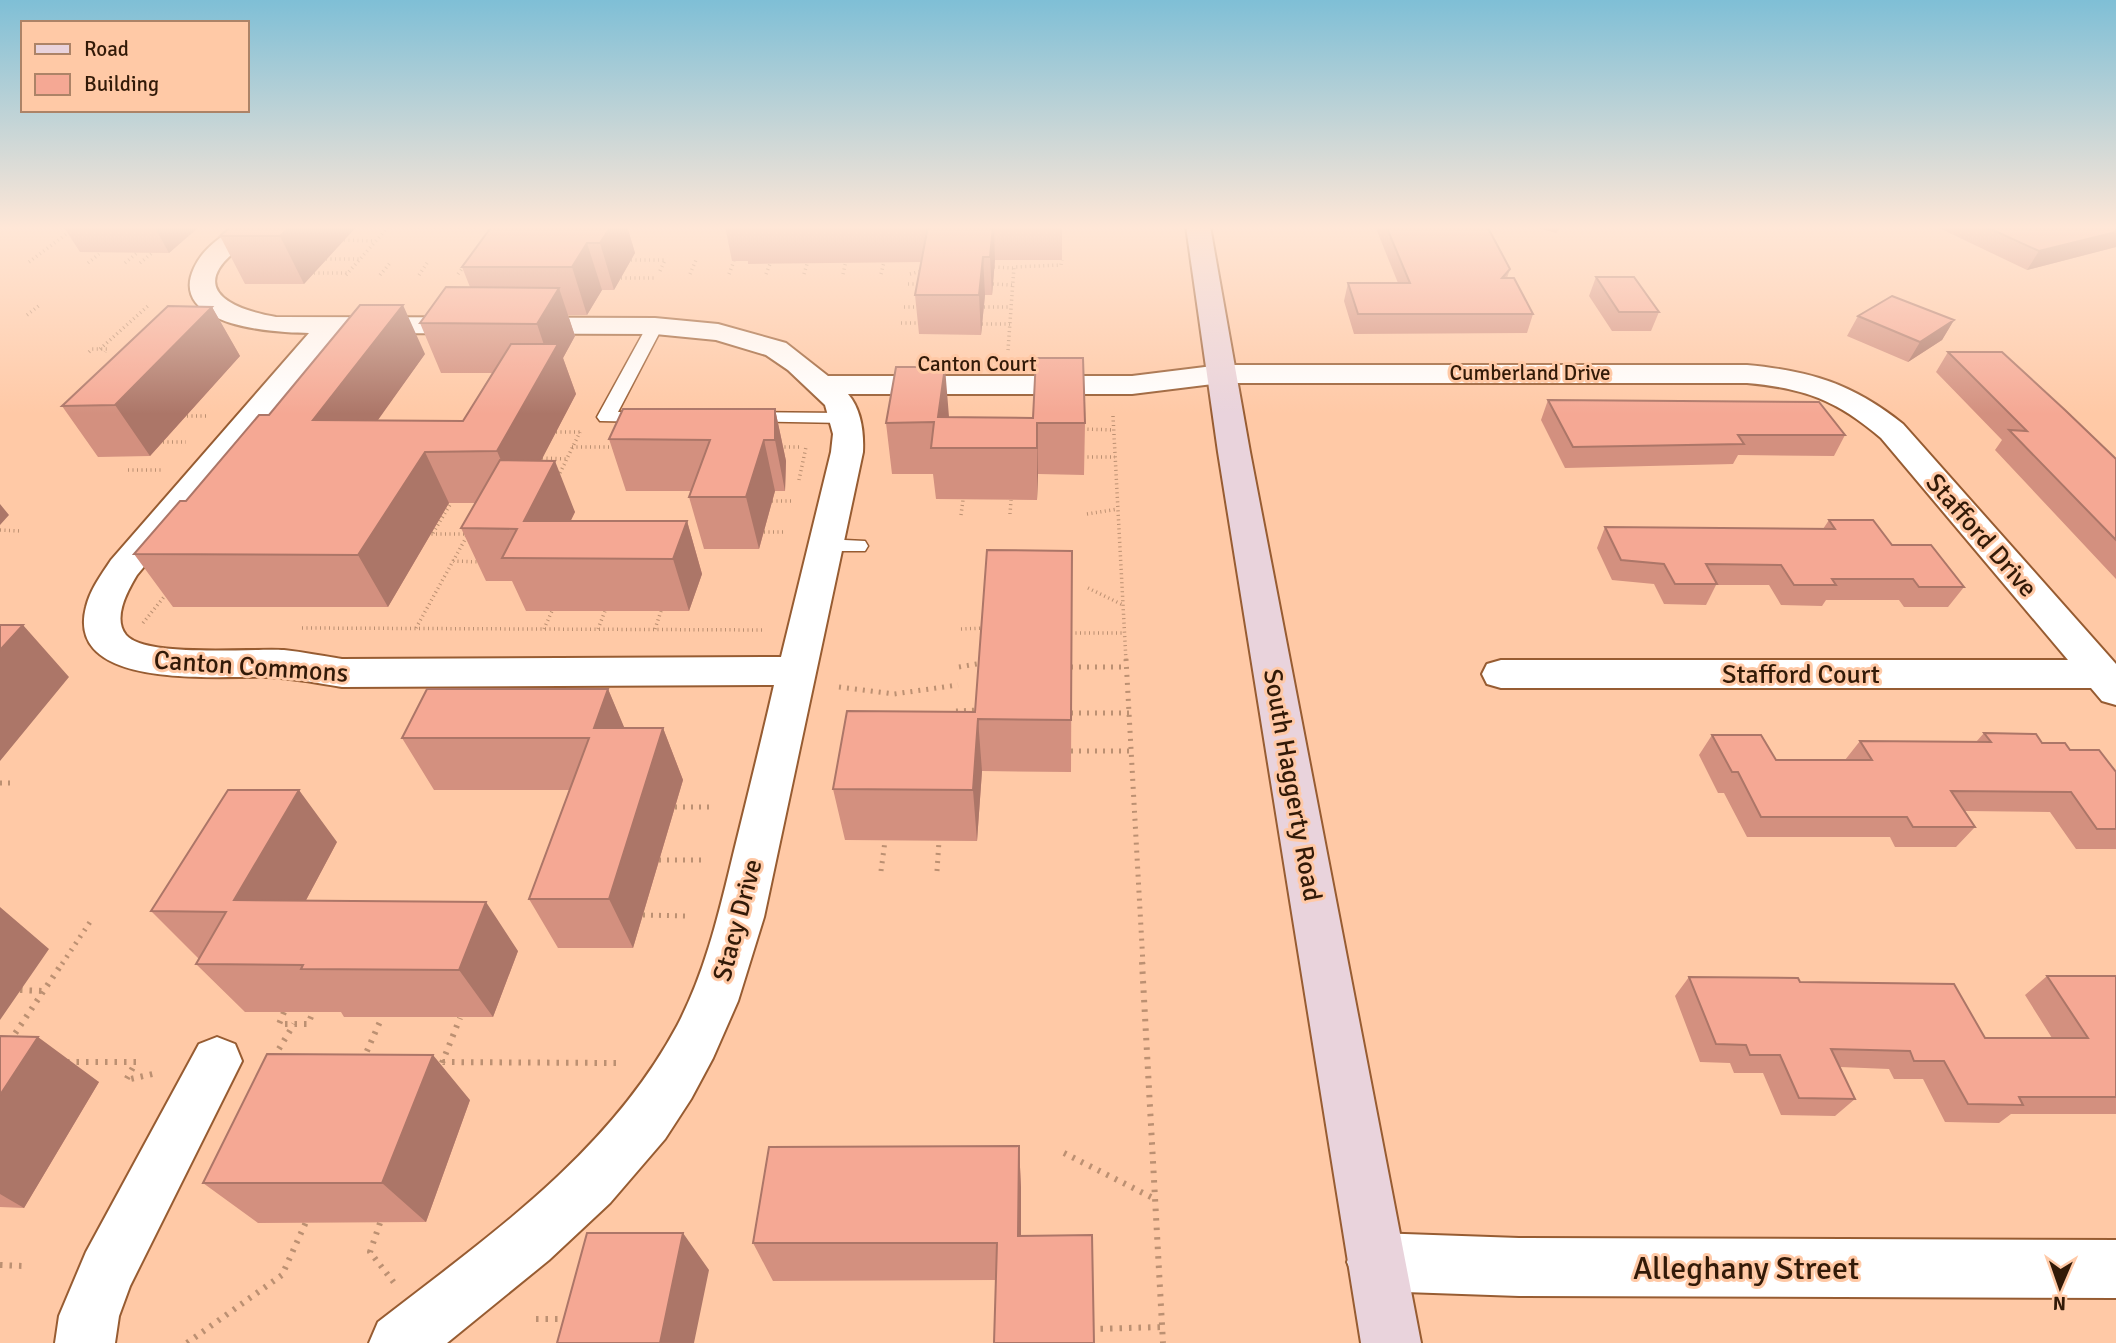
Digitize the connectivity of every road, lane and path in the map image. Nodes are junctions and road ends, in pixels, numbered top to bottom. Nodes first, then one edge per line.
1 (201, 289) edge
2 (1012, 289) edge
3 (1203, 289) edge
4 (41, 304) dead end
5 (150, 304) dead end
6 (923, 306) edge
7 (904, 307) dead end
8 (984, 307) edge
9 (1011, 307) junction
10 (27, 315) dead end
11 (901, 323) dead end
12 (921, 323) edge
13 (982, 324) edge
14 (1010, 324) junction
15 (331, 325) junction
16 (655, 326) junction
17 (1008, 350) dead end
18 (89, 352) dead end
19 (1209, 374) junction
20 (1837, 393) joint
21 (820, 403) junction
22 (1113, 411) dead end
23 (187, 416) dead end
24 (210, 416) dead end
25 (672, 417) edge
26 (726, 417) edge
27 (584, 423) dead end
28 (1083, 429) edge
29 (1114, 430) junction
30 (556, 432) dead end
31 (580, 432) junction
32 (163, 442) dead end
33 (187, 442) dead end
34 (572, 447) junction
35 (622, 447) edge
36 (769, 447) edge
37 (1083, 457) edge
38 (1115, 457) junction
39 (542, 458) edge
40 (567, 459) junction
41 (128, 470) dead end
42 (161, 470) dead end
43 (556, 480) dead end
44 (963, 500) dead end
45 (1011, 500) dead end
46 (772, 501) dead end
47 (794, 501) dead end
48 (451, 503) dead end
49 (1118, 509) junction
50 (1010, 514) dead end
51 (1087, 514) dead end
52 (961, 515) dead end
53 (0, 530) edge
54 (21, 531) dead end
55 (764, 532) dead end
56 (423, 534) dead end
57 (433, 534) junction
58 (823, 542) junction
59 (453, 561) junction
60 (485, 562) edge
61 (171, 588) edge
62 (1088, 588) dead end
63 (1123, 605) junction
64 (552, 611) dead end
65 (605, 611) dead end
66 (661, 611) dead end
67 (153, 628) dead end
68 (291, 628) dead end
69 (415, 628) junction
70 (989, 628) edge
71 (544, 629) junction
72 (598, 629) junction
73 (656, 629) junction
74 (961, 629) dead end
75 (764, 630) dead end
76 (1125, 633) junction
77 (1071, 634) edge
78 (986, 662) edge
79 (959, 667) dead end
80 (1071, 667) edge
81 (1126, 667) junction
82 (797, 670) junction
83 (1500, 674) dead end
84 (2109, 682) edge
85 (958, 685) dead end
86 (839, 687) dead end
87 (956, 710) edge
88 (982, 710) edge
89 (1071, 712) edge
90 (1129, 713) junction
91 (1071, 751) edge
92 (1131, 751) junction
93 (0, 783) edge
94 (13, 783) dead end
95 (675, 807) dead end
96 (714, 807) dead end
97 (885, 841) dead end
98 (939, 841) dead end
99 (659, 860) dead end
100 (701, 860) dead end
101 (881, 871) dead end
102 (937, 871) dead end
103 (643, 915) dead end
104 (687, 916) dead end
105 (92, 919) dead end
106 (20, 990) dead end
107 (44, 991) junction
108 (284, 1012) edge
109 (313, 1012) edge
110 (383, 1017) edge
111 (460, 1018) edge
112 (294, 1024) junction
113 (5, 1049) edge
114 (217, 1061) junction
115 (349, 1061) edge
116 (55, 1062) dead end
117 (68, 1062) junction
118 (430, 1062) edge
119 (443, 1062) junction
120 (617, 1063) dead end
121 (61, 1072) dead end
122 (438, 1074) dead end
123 (1064, 1153) dead end
124 (1155, 1199) junction
125 (306, 1222) edge
126 (380, 1223) edge
127 (1376, 1262) junction
128 (0, 1265) edge
129 (23, 1266) dead end
130 (2116, 1269) edge
131 (395, 1284) dead end
132 (536, 1319) dead end
133 (571, 1319) edge
134 (1162, 1327) junction
135 (1091, 1329) edge
136 (85, 1343) edge
137 (187, 1343) edge
138 (399, 1343) edge
139 (1163, 1343) edge
140 (1391, 1343) edge

1 - 15 street
2 - 9 path
3 - 19 main road, South Haggerty Road
4 - 10 path
5 - 18 path
6 - 7 path
8 - 9 path
9 - 14 path
11 - 12 path
13 - 14 path
14 - 17 path
15 - 16 street
15 - 82 street, Canton Commons
16 - 21 street
16 - 25 lane
19 - 20 street, Cumberland Drive
19 - 21 street, Canton Court
19 - 127 main road, South Haggerty Road
20 - 84 street, Stafford Drive
21 - 26 lane
21 - 36 path
21 - 58 street, Stacy Drive
22 - 29 path
23 - 24 path
27 - 31 path
28 - 29 path
29 - 38 path
30 - 31 path
31 - 34 path
32 - 33 path
34 - 35 path
34 - 40 path
37 - 38 path
38 - 49 path
39 - 40 path
40 - 43 path
41 - 42 path
44 - 52 path
45 - 50 path
46 - 47 path
48 - 57 path
49 - 51 path
49 - 63 path
53 - 54 path
55 - 58 path
56 - 57 path
57 - 59 path
58 - 82 street, Stacy Drive
59 - 60 path
59 - 69 path
61 - 67 path
62 - 63 path
63 - 76 path
64 - 71 path
65 - 72 path
66 - 73 path
68 - 69 path
69 - 71 path
70 - 74 path
71 - 72 path
72 - 73 path
73 - 75 path
76 - 77 path
76 - 81 path
78 - 79 path
80 - 81 path
81 - 90 path
82 - 138 street, Stacy Drive
83 - 84 street, Stafford Court
85 - 86 path
87 - 88 path
89 - 90 path
90 - 92 path
91 - 92 path
92 - 124 path
93 - 94 path
95 - 96 path
97 - 101 path
98 - 102 path
99 - 100 path
103 - 104 path
105 - 107 path
106 - 107 path
107 - 113 path
108 - 112 path
109 - 112 path
110 - 115 path
111 - 119 path
112 - 114 path
114 - 117 path
114 - 136 street
116 - 117 path
117 - 121 path
118 - 119 path
119 - 120 path
119 - 122 path
123 - 124 path
124 - 134 path
125 - 137 path
126 - 131 path
127 - 130 street, Alleghany Street
127 - 140 main road, South Haggerty Road
128 - 129 path
132 - 133 path
134 - 135 path
134 - 139 path

